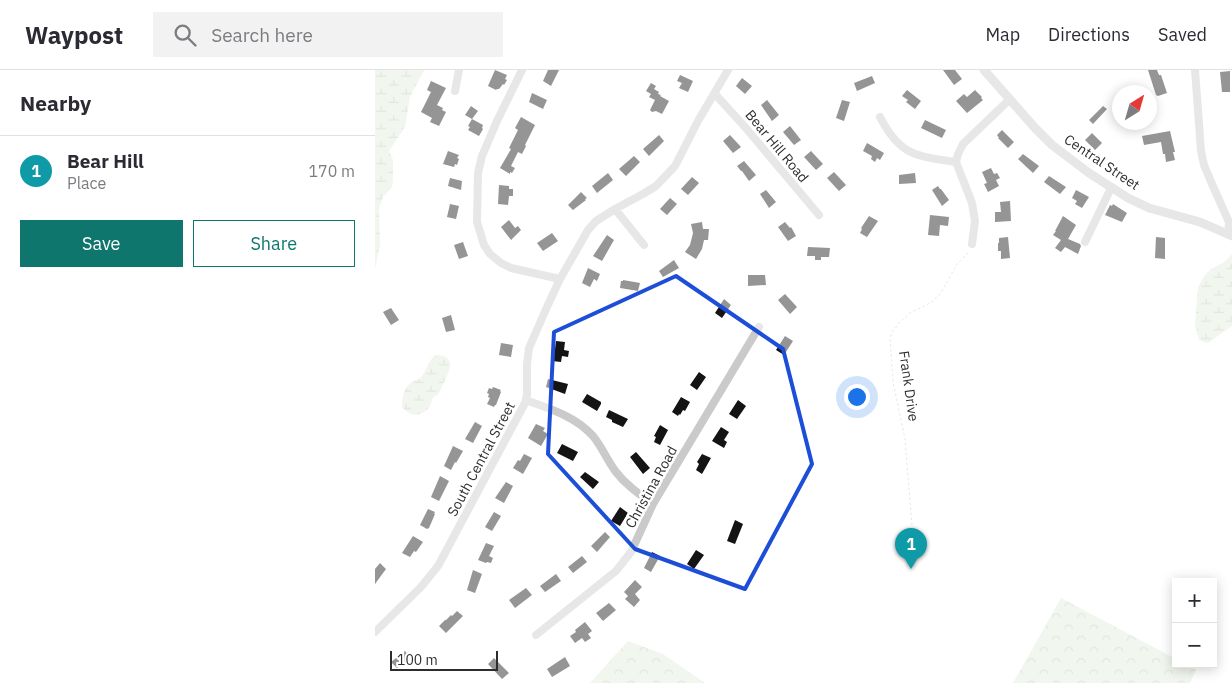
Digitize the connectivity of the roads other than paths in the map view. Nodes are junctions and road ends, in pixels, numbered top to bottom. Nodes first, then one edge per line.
1 (459, 70) edge
2 (522, 70) edge
3 (728, 70) edge
4 (984, 70) edge
5 (1195, 70) edge
6 (455, 91) dead end
7 (715, 94) junction
8 (1010, 99) junction
9 (880, 117) dead end
10 (956, 162) junction
11 (1111, 188) junction
12 (615, 209) junction
13 (819, 215) dead end
14 (1230, 235) edge
15 (1085, 242) dead end
16 (972, 244) road end
17 (643, 245) dead end
18 (560, 279) junction
19 (759, 327) dead end
20 (526, 400) junction
21 (653, 504) junction
22 (375, 632) edge
23 (536, 635) dead end

1 - 6 street
2 - 18 street
3 - 7 street, South Central Street
4 - 8 street, Central Street
5 - 14 street
7 - 12 street, South Central Street
7 - 13 street, Bear Hill Road
8 - 10 street
8 - 11 street, Central Street
9 - 10 street
10 - 16 street
11 - 14 street, Central Street
11 - 15 street
12 - 17 street
12 - 18 street, South Central Street
18 - 20 street, South Central Street
19 - 21 street, Christina Road
20 - 21 street
20 - 22 street, South Central Street
21 - 23 street, Christina Road

